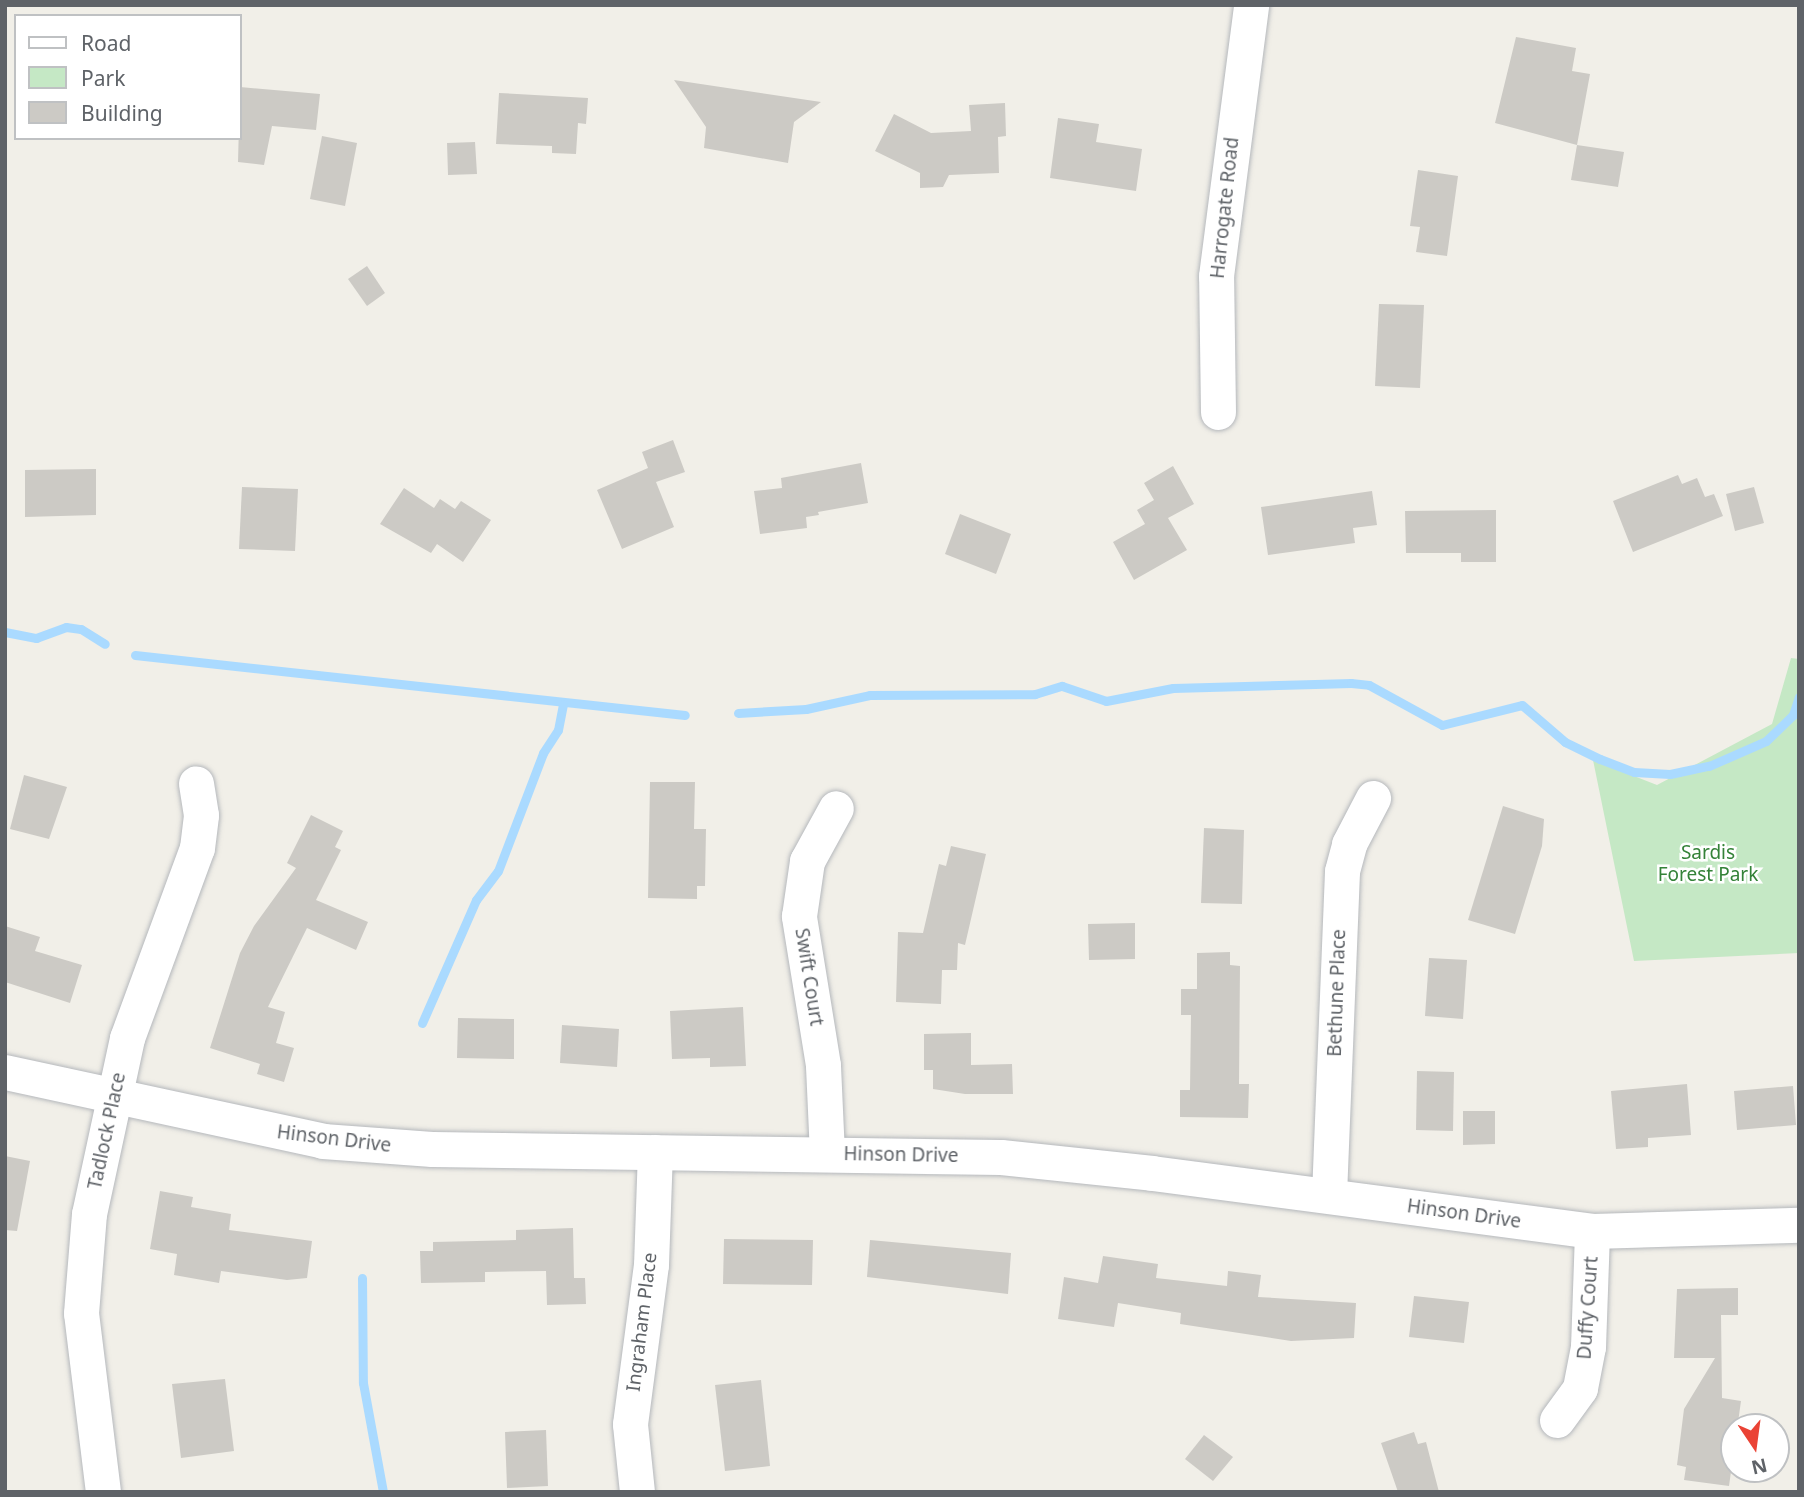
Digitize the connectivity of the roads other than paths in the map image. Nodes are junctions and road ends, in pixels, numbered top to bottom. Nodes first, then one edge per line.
1 (1251, 5) edge
2 (1218, 412) dead end
3 (196, 783) dead end
4 (1373, 798) dead end
5 (836, 808) dead end
6 (5, 1072) edge
7 (115, 1096) junction
8 (655, 1152) junction
9 (827, 1154) junction
10 (1329, 1195) junction
11 (1799, 1225) edge
12 (1592, 1231) junction
13 (1557, 1420) dead end
14 (103, 1492) edge
15 (637, 1492) edge

1 - 2 street, Harrogate Road
3 - 7 street, Tadlock Place
4 - 10 street, Bethune Place
5 - 9 street, Swift Court
6 - 7 street, Hinson Drive
7 - 8 street, Hinson Drive
7 - 14 street, Tadlock Place
8 - 9 street, Hinson Drive
8 - 15 street, Ingraham Place
9 - 10 street, Hinson Drive
10 - 12 street, Hinson Drive
11 - 12 street, Hinson Drive
12 - 13 street, Duffy Court

